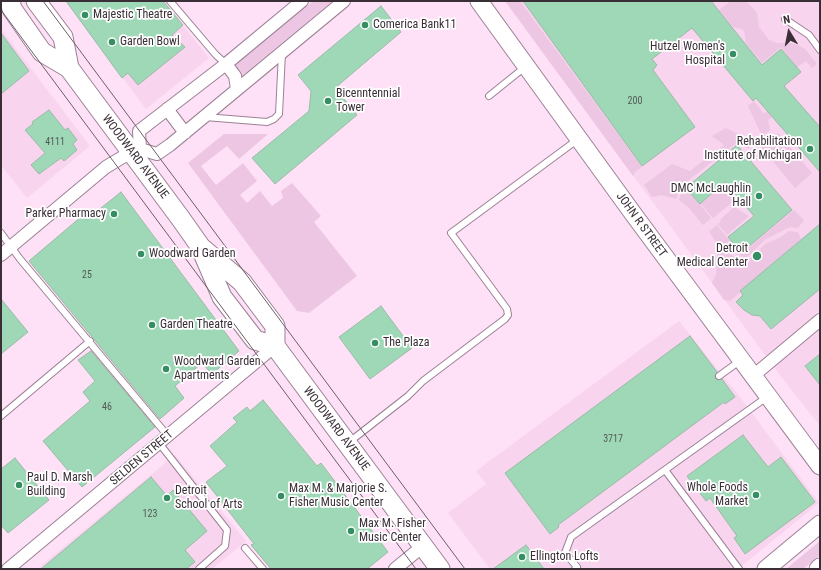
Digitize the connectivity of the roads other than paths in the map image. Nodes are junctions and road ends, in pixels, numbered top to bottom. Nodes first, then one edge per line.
1 (10, 1) edge
2 (36, 1) edge
3 (170, 1) edge
4 (302, 1) edge
5 (344, 1) edge
6 (480, 1) edge
7 (785, 19) dead end
8 (820, 50) edge
9 (282, 52) junction
10 (226, 64) junction
11 (526, 66) junction
12 (69, 68) junction
13 (237, 89) junction
14 (489, 96) dead end
15 (167, 110) junction
16 (204, 117) junction
17 (185, 133) junction
18 (579, 139) junction
19 (135, 150) junction
20 (1, 233) edge
21 (200, 246) junction
22 (11, 247) junction
23 (1, 255) edge
24 (820, 320) edge
25 (90, 341) junction
26 (275, 346) junction
27 (741, 360) junction
28 (719, 376) dead end
29 (753, 376) junction
30 (768, 396) junction
31 (1, 416) edge
32 (163, 440) junction
33 (347, 444) junction
34 (820, 466) edge
35 (665, 470) junction
36 (820, 524) edge
37 (423, 546) junction
38 (246, 548) dead end
39 (8, 569) edge
40 (199, 569) edge
41 (262, 569) edge
42 (395, 569) edge
43 (440, 569) edge
44 (575, 569) edge
45 (739, 569) edge
46 (766, 569) edge

1 - 12 main road, WOODWARD AVENUE
2 - 12 main road, WOODWARD AVENUE
3 - 10 lane
4 - 10 street
5 - 9 street
6 - 11 street, JOHN R STREET
7 - 8 lane
9 - 13 street
9 - 16 lane
10 - 13 street
10 - 15 street
11 - 14 lane
11 - 18 street, JOHN R STREET
12 - 19 main road, WOODWARD AVENUE
13 - 16 street
15 - 17 street
15 - 19 street
16 - 17 street
17 - 19 street
18 - 27 street, JOHN R STREET
18 - 33 lane
19 - 21 main road, WOODWARD AVENUE
19 - 22 street
20 - 22 lane
21 - 26 main road, WOODWARD AVENUE
21 - 26 main road, WOODWARD AVENUE
22 - 23 street
22 - 25 lane
24 - 29 street
25 - 31 lane
25 - 32 lane
26 - 32 street, SELDEN STREET
26 - 33 main road, WOODWARD AVENUE
27 - 28 lane
27 - 29 street, JOHN R STREET
29 - 30 street, JOHN R STREET
30 - 34 street, JOHN R STREET
30 - 35 lane
32 - 39 street, SELDEN STREET
32 - 40 lane
33 - 37 main road, WOODWARD AVENUE
35 - 44 lane
35 - 45 lane
36 - 46 street
37 - 42 street
37 - 43 main road, WOODWARD AVENUE
38 - 41 lane

